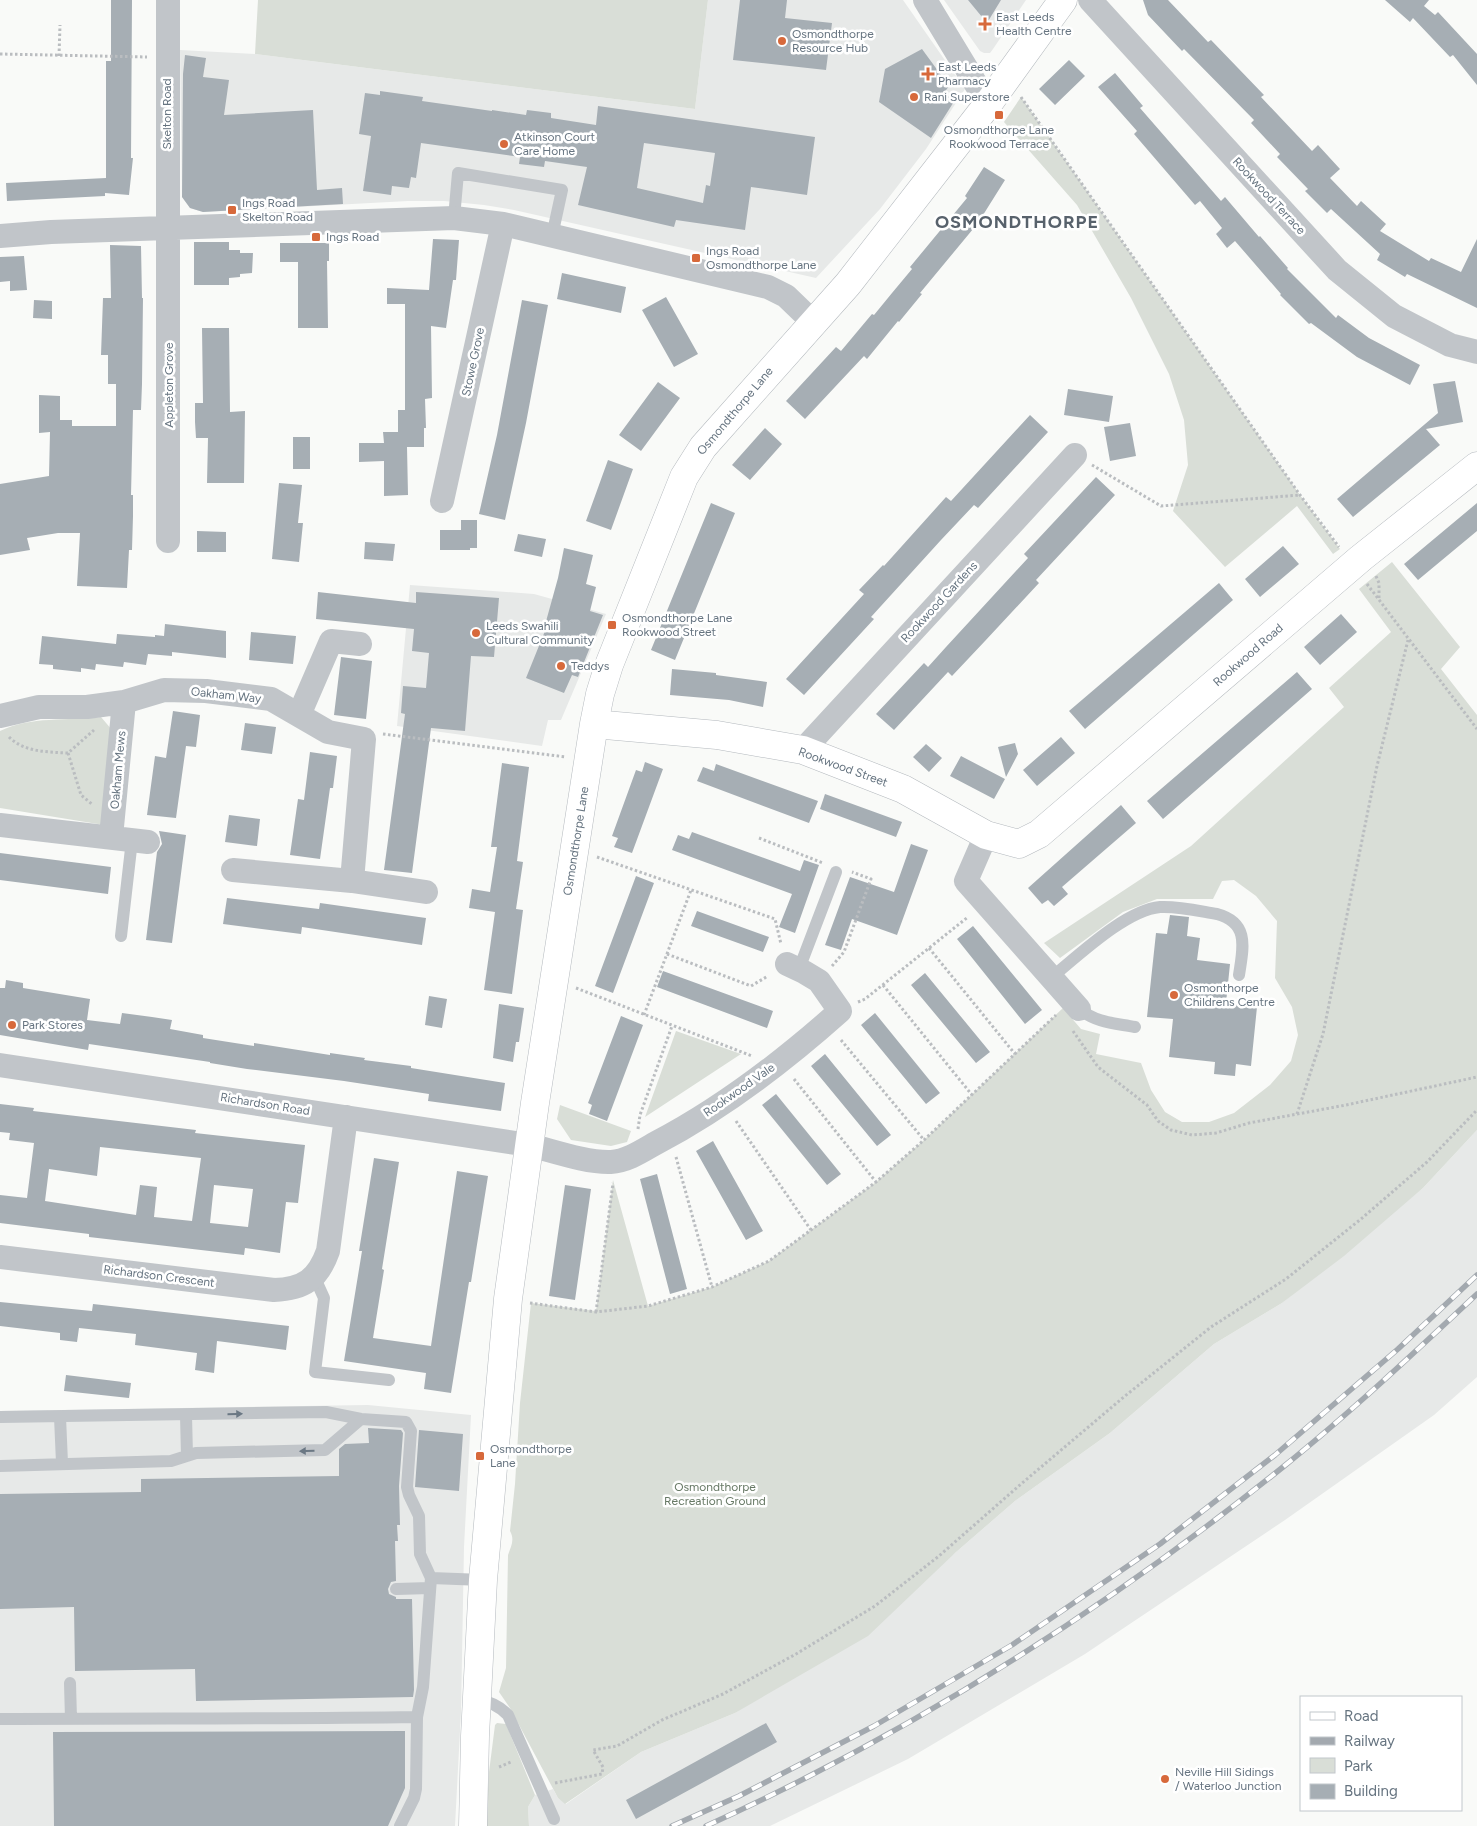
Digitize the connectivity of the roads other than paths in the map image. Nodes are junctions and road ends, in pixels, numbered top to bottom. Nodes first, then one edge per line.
1 (168, 0) edge
2 (925, 0) edge
3 (1063, 0) edge
4 (1090, 0) edge
5 (988, 104) junction
6 (454, 218) junction
7 (503, 224) junction
8 (169, 228) junction
9 (0, 236) edge
10 (552, 236) junction
11 (813, 322) junction
12 (1477, 352) edge
13 (1075, 455) road end
14 (1477, 466) edge
15 (442, 501) dead end
16 (168, 541) dead end
17 (360, 644) dead end
18 (124, 702) junction
19 (299, 715) junction
20 (594, 724) junction
21 (3, 725) edge
22 (803, 750) junction
23 (0, 825) edge
24 (986, 835) junction
25 (130, 840) junction
26 (1019, 844) joint
27 (233, 870) dead end
28 (836, 872) dead end
29 (352, 881) junction
30 (426, 892) dead end
31 (121, 936) dead end
32 (793, 967) joint
33 (1240, 975) dead end
34 (1052, 977) junction
35 (1074, 1012) joint
36 (1135, 1027) dead end
37 (0, 1065) edge
38 (346, 1117) junction
39 (529, 1145) junction
40 (0, 1257) edge
41 (314, 1276) junction
42 (389, 1380) dead end
43 (186, 1415) junction
44 (0, 1417) edge
45 (60, 1417) junction
46 (362, 1419) junction
47 (187, 1456) junction
48 (62, 1463) junction
49 (0, 1466) edge
50 (483, 1580) junction
51 (430, 1583) junction
52 (396, 1589) dead end
53 (70, 1683) dead end
54 (477, 1700) junction
55 (417, 1717) junction
56 (0, 1719) edge
57 (71, 1719) junction
58 (554, 1819) dead end
59 (400, 1826) edge
60 (473, 1826) edge

1 - 8 street, Skelton Road
2 - 5 street
3 - 5 street, Osmondthorpe Lane
4 - 12 street, Rookwood Terrace
5 - 11 street, Osmondthorpe Lane
6 - 7 street
6 - 8 street
6 - 10 lane
7 - 10 street
7 - 15 street, Stowe Grove
8 - 9 street
8 - 16 street, Appleton Grove
10 - 11 street
11 - 20 street, Osmondthorpe Lane
13 - 22 street, Rookwood Gardens
14 - 26 street, Rookwood Road
17 - 19 street
18 - 19 street, Oakham Way
18 - 21 street, Oakham Way
18 - 25 street, Oakham Mews
19 - 29 street, Oakham Way
20 - 22 street, Rookwood Street
20 - 39 street, Osmondthorpe Lane
22 - 24 street, Rookwood Street
23 - 25 street
24 - 26 street, Rookwood Street
24 - 34 street
25 - 31 lane
27 - 29 street
28 - 32 lane
29 - 30 street
32 - 39 street, Rookwood Vale
33 - 34 lane
34 - 35 street
35 - 36 lane
37 - 38 street, Richardson Road
38 - 39 street, Richardson Road
38 - 41 street
39 - 50 street, Osmondthorpe Lane
40 - 41 street, Richardson Crescent
41 - 42 lane
43 - 45 lane
43 -> 46 lane
43 - 47 lane
44 - 45 lane
45 - 48 lane
46 -> 47 lane
46 - 51 lane
47 - 48 lane
48 - 49 lane
50 - 51 lane
50 - 54 street, Osmondthorpe Lane
51 - 52 lane
51 - 55 lane
53 - 57 lane
54 - 58 lane
54 - 60 street, Osmondthorpe Lane
55 - 57 lane
55 - 59 lane
56 - 57 lane

